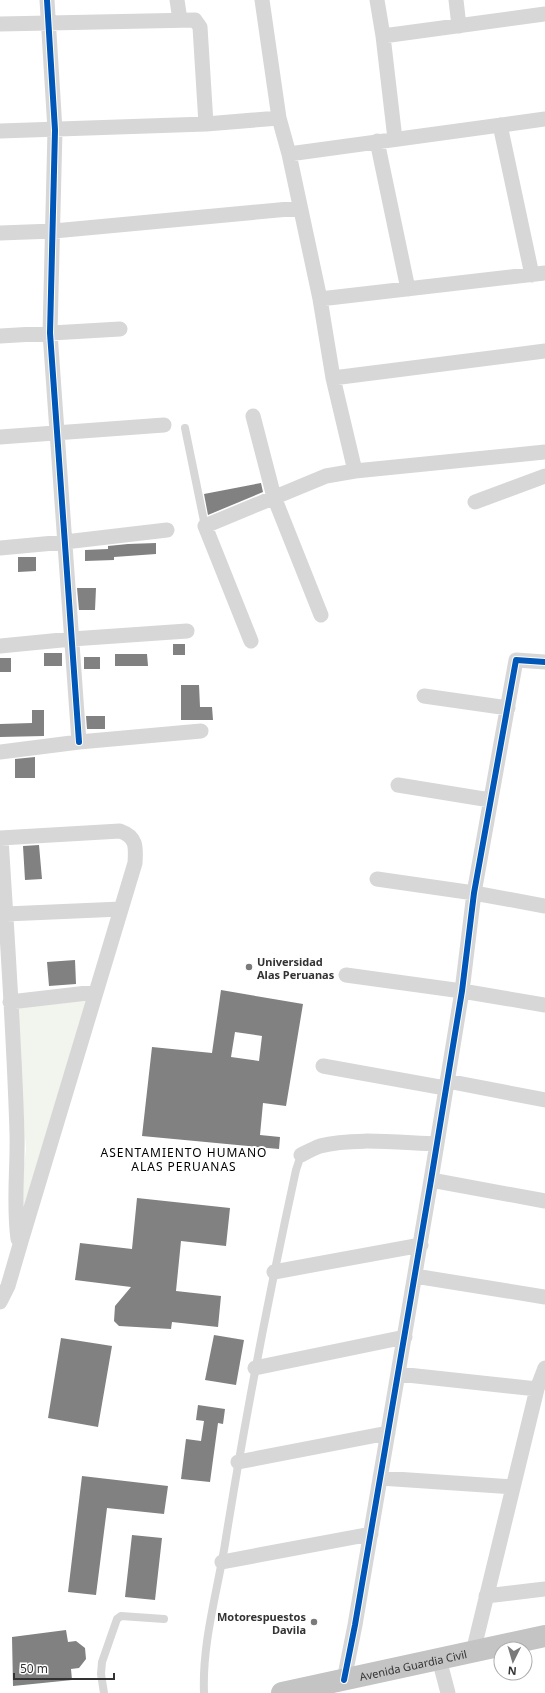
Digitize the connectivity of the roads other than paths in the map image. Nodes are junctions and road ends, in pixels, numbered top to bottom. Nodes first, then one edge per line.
1 (47, 0) edge
2 (177, 0) edge
3 (262, 0) edge
4 (377, 0) edge
5 (456, 0) edge
6 (545, 14) edge
7 (180, 20) junction
8 (48, 23) junction
9 (0, 24) edge
10 (459, 26) junction
11 (383, 36) junction
12 (279, 118) junction
13 (545, 119) edge
14 (206, 124) junction
15 (500, 125) junction
16 (55, 130) junction
17 (0, 131) edge
18 (395, 139) junction
19 (377, 141) junction
20 (289, 154) junction
21 (300, 208) junction
22 (54, 231) junction
23 (0, 233) edge
24 (538, 274) edge
25 (408, 289) junction
26 (320, 299) junction
27 (120, 329) dead end
28 (50, 333) junction
29 (0, 336) edge
30 (545, 351) edge
31 (333, 378) junction
32 (253, 416) dead end
33 (164, 425) dead end
34 (185, 428) dead end
35 (57, 433) junction
36 (0, 437) edge
37 (545, 452) edge
38 (355, 471) junction
39 (545, 476) edge
40 (274, 497) junction
41 (475, 502) dead end
42 (205, 526) junction
43 (167, 530) dead end
44 (65, 542) junction
45 (0, 548) edge
46 (321, 615) dead end
47 (187, 631) dead end
48 (72, 639) junction
49 (251, 641) dead end
50 (0, 646) edge
51 (545, 662) edge
52 (424, 696) dead end
53 (508, 708) junction
54 (201, 731) dead end
55 (79, 742) junction
56 (0, 752) edge
57 (398, 785) dead end
58 (490, 800) junction
59 (1, 838) edge
60 (377, 879) dead end
61 (474, 893) junction
62 (545, 906) edge
63 (121, 909) junction
64 (6, 914) junction
65 (346, 975) dead end
66 (462, 991) junction
67 (96, 992) junction
68 (10, 1002) junction
69 (545, 1005) edge
70 (323, 1066) dead end
71 (446, 1085) junction
72 (545, 1100) edge
73 (437, 1144) junction
74 (301, 1155) joint
75 (431, 1180) junction
76 (545, 1201) edge
77 (421, 1244) junction
78 (20, 1246) junction
79 (274, 1272) junction
80 (415, 1276) junction
81 (545, 1297) edge
82 (0, 1302) edge
83 (405, 1337) junction
84 (255, 1368) junction
85 (545, 1368) edge
86 (398, 1374) junction
87 (537, 1389) junction
88 (388, 1433) junction
89 (238, 1462) junction
90 (380, 1478) junction
91 (513, 1487) junction
92 (371, 1534) junction
93 (222, 1562) junction
94 (545, 1589) edge
95 (486, 1596) junction
96 (164, 1619) dead end
97 (545, 1636) edge
98 (473, 1652) junction
99 (439, 1659) junction
100 (344, 1680) junction
101 (104, 1693) edge
102 (204, 1693) edge
103 (282, 1693) edge
104 (448, 1693) edge

1 - 8 street
2 - 7 street
3 - 12 street
4 - 11 street
5 - 10 street
6 - 10 street
7 - 8 street
7 - 14 street
8 - 9 street
8 - 16 street
10 - 11 street
11 - 18 street
12 - 14 street
12 - 20 street
13 - 15 street
14 - 16 street
15 - 18 street
15 - 24 street
16 - 17 street
16 - 22 street
18 - 19 street
19 - 20 street
19 - 25 street
20 - 21 street
21 - 22 street
21 - 26 street
22 - 23 street
22 - 28 street
24 - 25 street
25 - 26 street
26 - 31 street
27 - 28 street
28 - 29 street
28 - 35 street
30 - 31 street
31 - 38 street
32 - 40 street
33 - 35 street
34 - 42 lane
35 - 36 street
35 - 44 street
37 - 38 street
38 - 40 street
39 - 41 street
40 - 42 street
40 - 46 street
42 - 49 street
43 - 44 street
44 - 45 street
44 - 48 street
47 - 48 street
48 - 50 street
48 - 55 street
51 - 53 street
52 - 53 street
53 - 58 street
54 - 55 street
55 - 56 street
57 - 58 street
58 - 61 street
59 - 63 street
59 - 64 street
60 - 61 street
61 - 62 street
61 - 66 street
63 - 64 street
63 - 67 street
64 - 68 street
65 - 66 street
66 - 69 street
66 - 71 street
67 - 68 street
67 - 78 street
68 - 78 street
70 - 71 street
71 - 72 street
71 - 73 street
73 - 74 street
73 - 75 street
74 - 79 lane
75 - 76 street
75 - 77 street
77 - 79 street
77 - 80 street
78 - 82 street
79 - 84 lane
80 - 81 street
80 - 83 street
83 - 84 street
83 - 86 street
84 - 89 lane
85 - 87 street
86 - 87 street
86 - 88 street
87 - 91 street
88 - 89 street
88 - 90 street
89 - 93 lane
90 - 91 street
90 - 92 street
91 - 95 street
92 - 93 street
92 - 100 street
93 - 102 lane
94 - 95 street
95 - 98 street
96 - 101 lane
97 - 98 highway, Avenida Guardia Civil
98 - 99 highway, Avenida Guardia Civil
99 - 100 highway, Avenida Guardia Civil
99 - 104 street
100 - 103 highway, Avenida Guardia Civil

